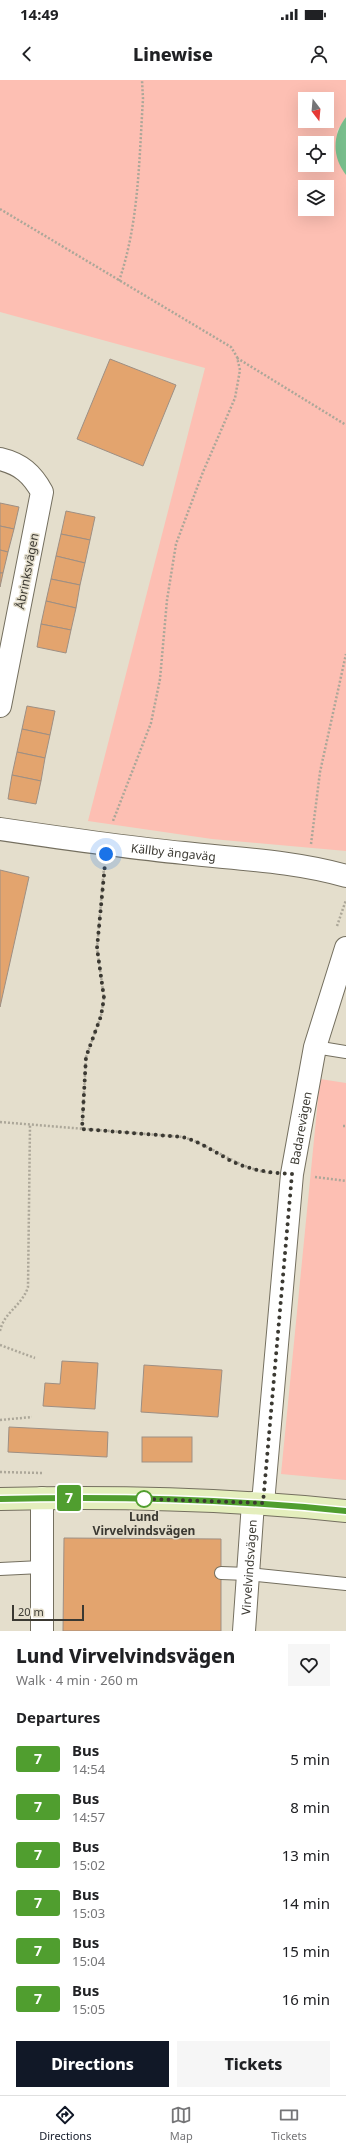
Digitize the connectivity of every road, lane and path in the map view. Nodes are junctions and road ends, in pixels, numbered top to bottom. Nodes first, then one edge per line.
1 (142, 80) edge
2 (0, 209) edge
3 (119, 281) junction
4 (237, 357) junction
5 (346, 425) edge
6 (0, 459) edge
7 (346, 654) edge
8 (0, 706) edge
9 (0, 829) edge
10 (107, 845) junction
11 (308, 868) junction
12 (346, 876) edge
13 (346, 948) edge
14 (342, 970) edge
15 (315, 1047) junction
16 (346, 1052) edge
17 (0, 1122) edge
18 (30, 1125) junction
19 (82, 1129) junction
20 (292, 1174) junction
21 (346, 1181) edge
22 (0, 1331) edge
23 (0, 1345) edge
24 (35, 1358) dead end
25 (32, 1417) dead end
26 (0, 1420) edge
27 (42, 1498) junction
28 (0, 1499) edge
29 (258, 1503) junction
30 (346, 1511) edge
31 (41, 1567) junction
32 (0, 1569) edge
33 (221, 1573) dead end
34 (248, 1574) junction
35 (346, 1584) edge
36 (42, 1631) edge
37 (244, 1631) edge

1 - 3 path
2 - 3 path
3 - 4 path
4 - 5 path
4 - 10 path
6 - 8 street, Åbrinksvägen
7 - 11 path
9 - 10 street, Källby ängaväg
10 - 11 street, Källby ängaväg
10 - 19 path
11 - 12 street, Källby ängaväg
13 - 14 street, Badarevägen
14 - 15 street, Badarevägen
15 - 16 lane
15 - 20 street, Badarevägen
17 - 18 path
18 - 19 path
18 - 22 path
19 - 20 path
20 - 21 path
20 - 29 street, Badarevägen
23 - 24 path
25 - 26 path
27 - 28 street
27 - 29 street
27 - 31 street
29 - 30 street
29 - 34 street, Virvelvindsvägen
31 - 32 lane
31 - 36 street
33 - 34 lane
34 - 35 lane
34 - 37 street, Virvelvindsvägen

